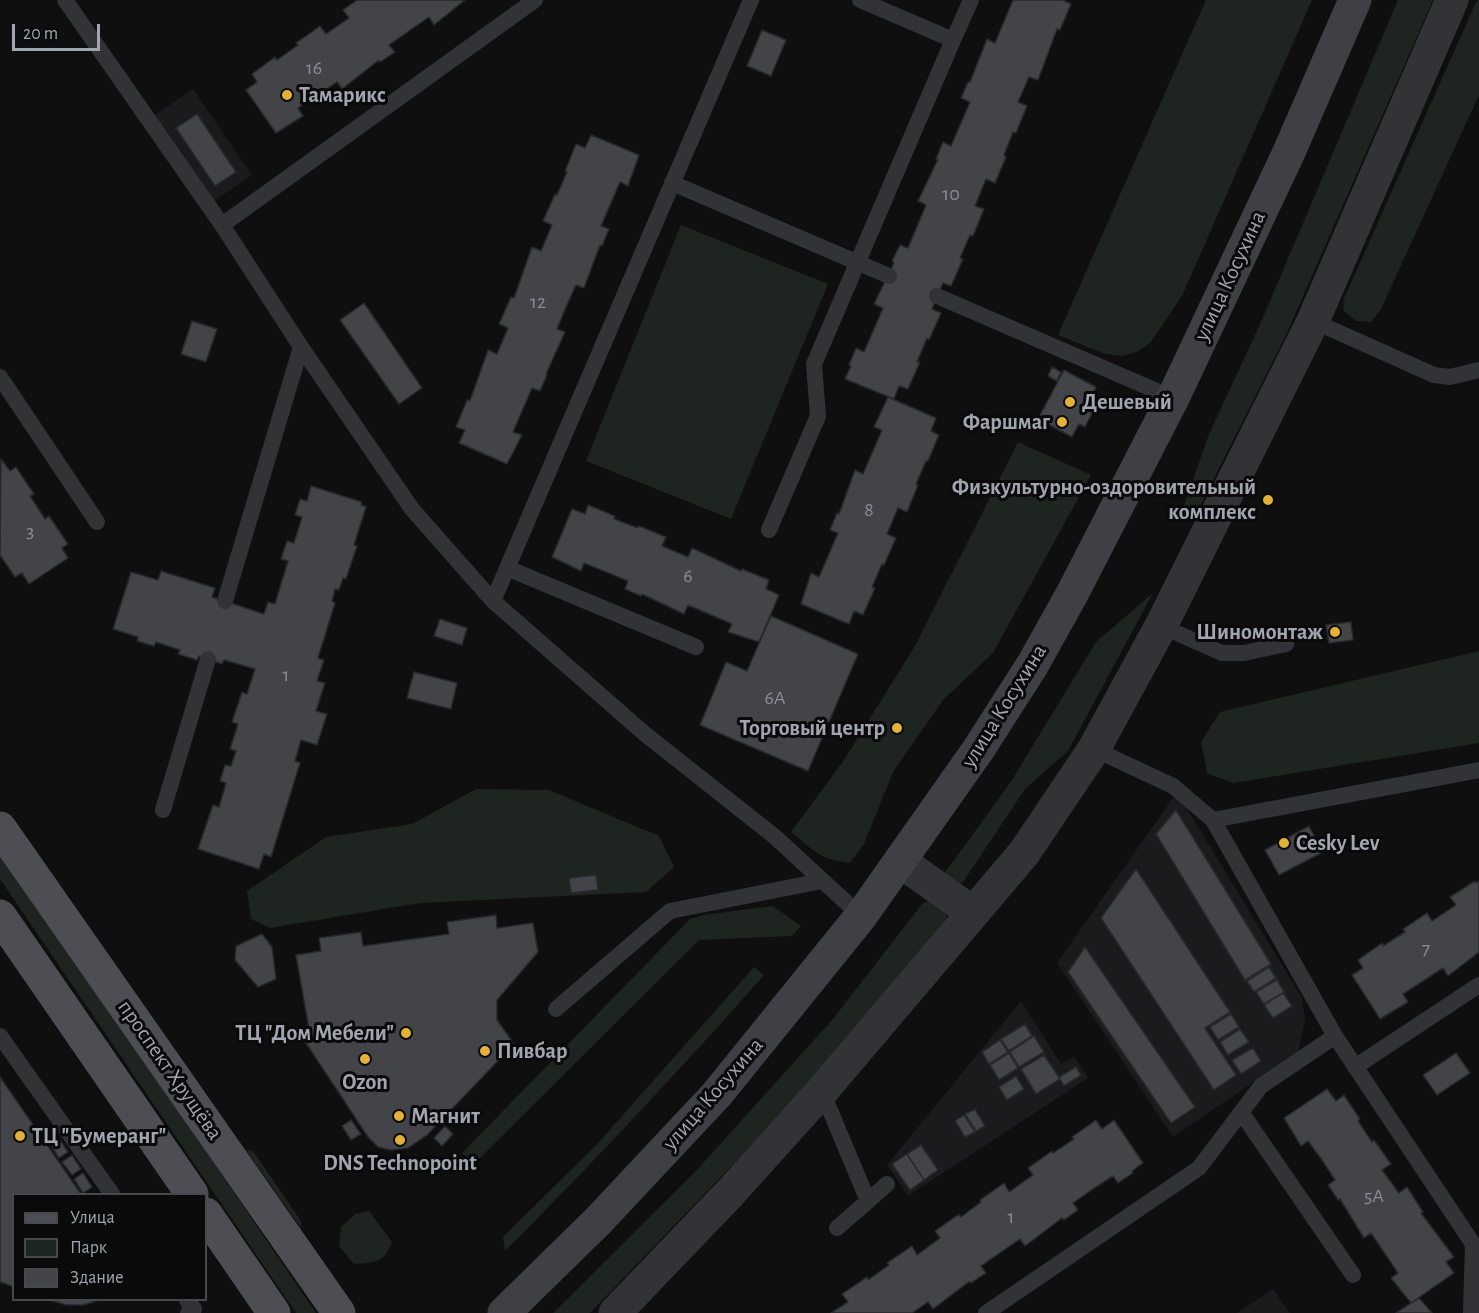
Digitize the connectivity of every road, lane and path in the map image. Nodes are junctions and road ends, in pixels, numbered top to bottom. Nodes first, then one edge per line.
1 (65, 0) edge
2 (535, 0) edge
3 (751, 0) edge
4 (860, 0) edge
5 (971, 0) edge
6 (1355, 0) edge
7 (1452, 0) edge
8 (953, 40) junction
9 (672, 183) junction
10 (222, 225) junction
11 (858, 263) junction
12 (889, 276) dead end
13 (937, 296) dead end
14 (1313, 321) junction
15 (301, 347) junction
16 (1479, 370) edge
17 (0, 377) edge
18 (1173, 398) junction
19 (98, 522) dead end
20 (769, 530) dead end
21 (507, 568) junction
22 (493, 601) junction
23 (225, 602) dead end
24 (1161, 626) junction
25 (1286, 644) dead end
26 (696, 647) dead end
27 (208, 659) dead end
28 (1094, 749) junction
29 (1479, 770) edge
30 (163, 810) dead end
31 (1212, 820) junction
32 (0, 828) edge
33 (900, 861) junction
34 (822, 881) junction
35 (972, 912) junction
36 (0, 916) edge
37 (861, 916) junction
38 (1479, 985) edge
39 (556, 1010) dead end
40 (0, 1036) edge
41 (1335, 1036) junction
42 (1355, 1067) junction
43 (822, 1091) junction
44 (1241, 1112) junction
45 (887, 1184) dead end
46 (111, 1193) edge
47 (191, 1193) edge
48 (868, 1201) junction
49 (207, 1215) edge
50 (837, 1228) dead end
51 (1476, 1242) edge
52 (1353, 1275) dead end
53 (188, 1301) edge
54 (188, 1313) edge
55 (274, 1313) edge
56 (339, 1313) edge
57 (504, 1313) edge
58 (615, 1313) edge
59 (986, 1313) edge
60 (1471, 1313) edge

1 - 10 lane
2 - 10 lane
3 - 9 lane
4 - 8 lane
5 - 8 lane
6 - 18 main road, улица Косухина
7 - 14 street
8 - 11 lane
9 - 11 lane
9 - 21 lane
10 - 15 lane
11 - 12 lane
11 - 20 lane
13 - 18 lane
14 - 16 lane
14 - 24 street
15 - 22 lane
15 - 23 lane
17 - 19 lane
18 - 33 main road, улица Косухина
21 - 22 lane
21 - 26 lane
22 - 34 lane
24 - 25 lane
24 - 28 street
27 - 30 lane
28 - 31 lane
28 - 35 street
29 - 31 lane
31 - 41 lane
32 - 56 main road, проспект Хрущёва
33 - 35 street
33 - 37 main road, улица Косухина
34 - 37 lane
34 - 39 lane
35 - 43 street
36 - 47 main road
37 - 57 main road, улица Косухина
38 - 42 lane
40 - 46 lane
41 - 42 lane
41 - 44 lane
42 - 51 lane
43 - 48 lane
43 - 58 street
44 - 52 lane
44 - 59 lane
45 - 48 lane
48 - 50 lane
49 - 55 main road
51 - 60 lane
53 - 54 lane

